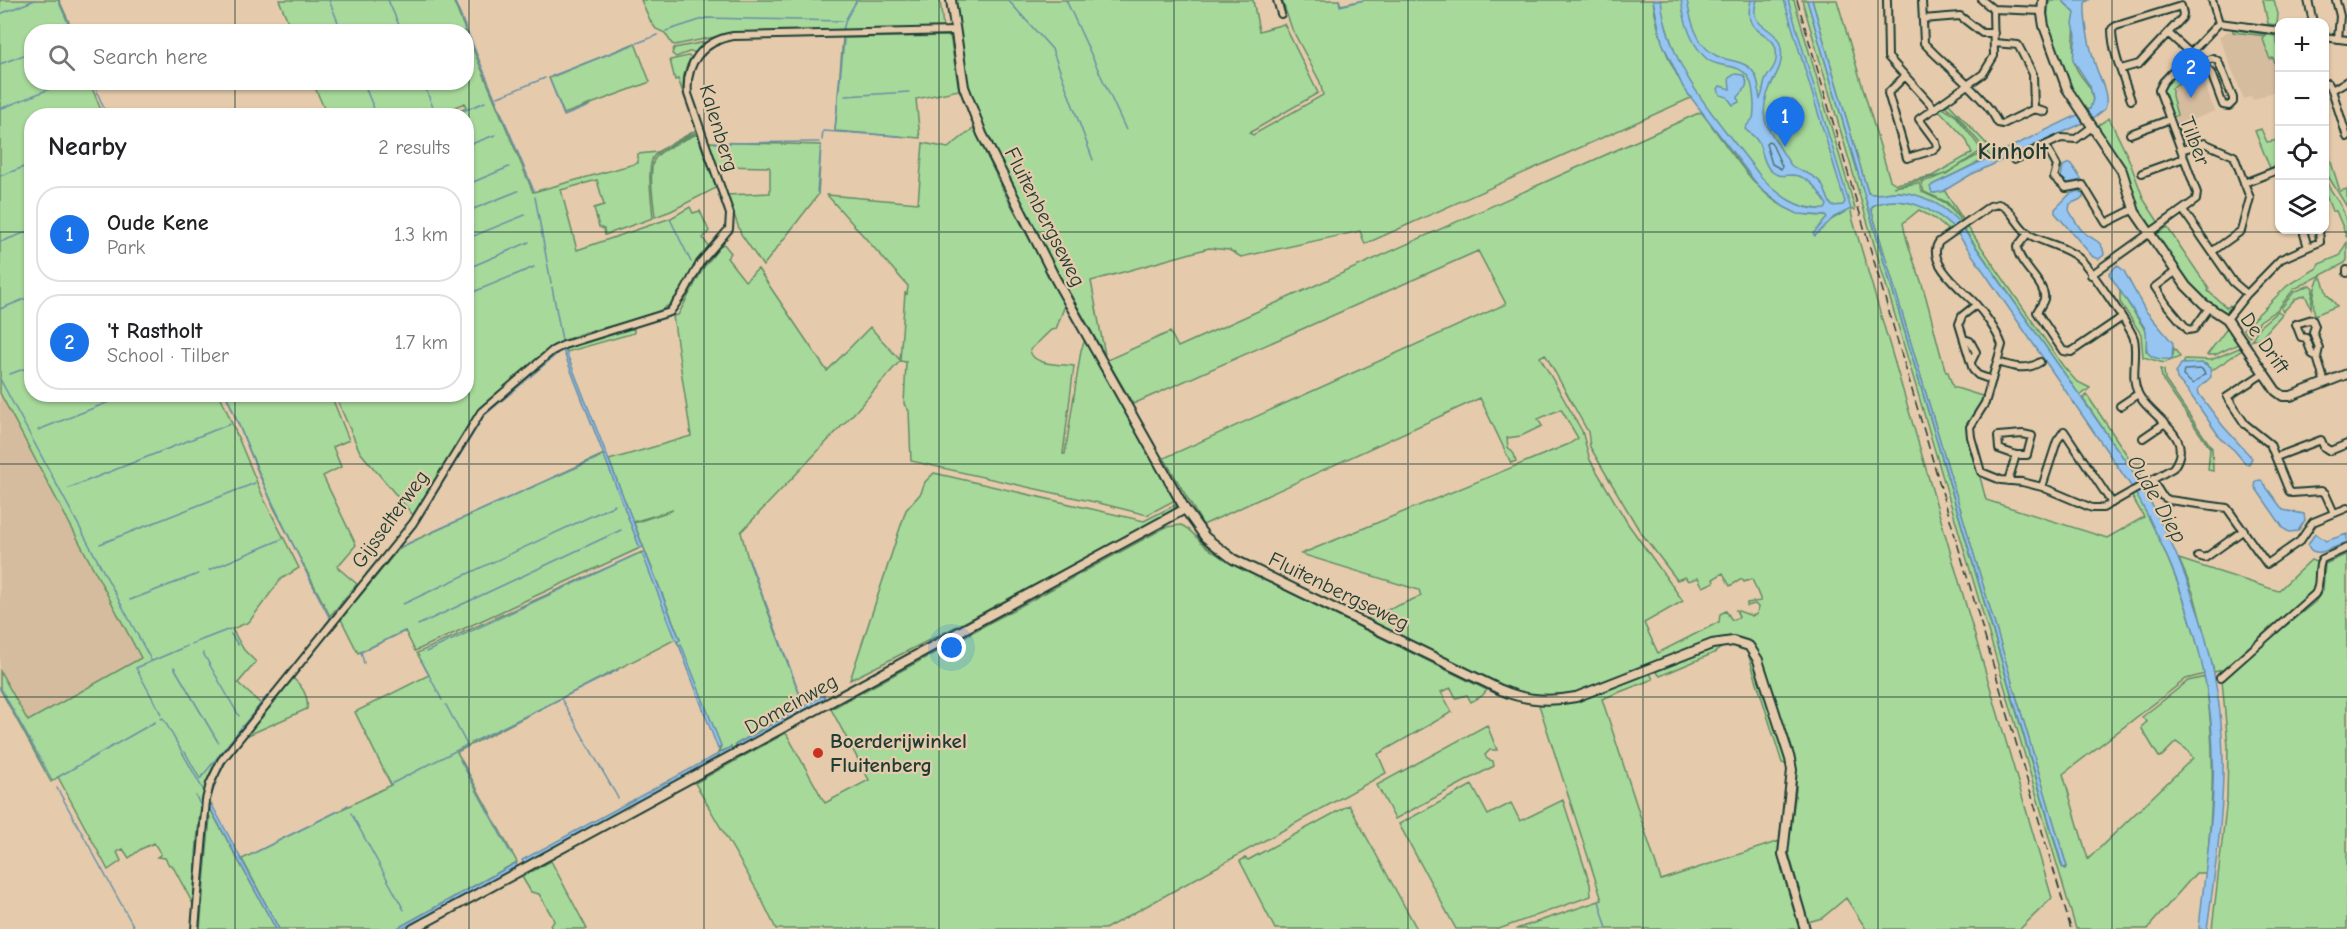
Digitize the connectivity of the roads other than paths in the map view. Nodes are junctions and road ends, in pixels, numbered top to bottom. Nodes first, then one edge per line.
1 (951, 0) edge
2 (1277, 0) edge
3 (1887, 0) edge
4 (1982, 0) edge
5 (2043, 0) edge
6 (2212, 0) edge
7 (2308, 0) edge
8 (2336, 0) edge
9 (1922, 1) edge
10 (2180, 3) edge
11 (1993, 9) junction
12 (2042, 11) junction
13 (1281, 14) dead end
14 (2313, 18) edge
15 (1923, 19) junction
16 (2219, 23) junction
17 (2275, 30) edge
18 (955, 31) junction
19 (1994, 33) junction
20 (2168, 33) junction
21 (2329, 38) edge
22 (2338, 39) junction
23 (2347, 40) edge
24 (1994, 43) junction
25 (2190, 54) junction
26 (2200, 63) junction
27 (2121, 69) junction
28 (1905, 76) junction
29 (2347, 81) edge
30 (2329, 85) edge
31 (1968, 86) junction
32 (2332, 90) junction
33 (2131, 100) dead end
34 (1935, 109) junction
35 (2034, 109) junction
36 (2044, 112) dead end
37 (2168, 120) junction
38 (2092, 127) junction
39 (2130, 134) dead end
40 (2347, 137) edge
41 (2046, 146) junction
42 (2181, 150) junction
43 (2184, 158) junction
44 (2014, 160) dead end
45 (2275, 171) edge
46 (2142, 173) dead end
47 (2244, 183) junction
48 (2134, 209) junction
49 (2183, 210) junction
50 (730, 223) joint
51 (2028, 233) junction
52 (2149, 234) junction
53 (2306, 234) edge
54 (2319, 234) edge
55 (2308, 247) junction
56 (2212, 251) junction
57 (2175, 272) junction
58 (2091, 274) junction
59 (2247, 294) junction
60 (1976, 305) junction
61 (2209, 308) junction
62 (2121, 318) junction
63 (2227, 319) junction
64 (2317, 357) junction
65 (1998, 362) junction
66 (2040, 362) dead end
67 (2264, 373) junction
68 (2347, 374) edge
69 (1992, 380) junction
70 (2325, 384) junction
71 (2138, 394) junction
72 (2120, 406) dead end
73 (2165, 423) junction
74 (2143, 438) dead end
75 (2347, 444) edge
76 (2016, 455) junction
77 (2276, 457) junction
78 (2152, 480) junction
79 (2008, 481) junction
80 (2042, 487) junction
81 (2112, 503) junction
82 (2347, 508) edge
83 (1185, 509) junction
84 (2334, 513) junction
85 (2244, 530) junction
86 (2347, 549) edge
87 (2198, 556) dead end
88 (2220, 678) dead end
89 (195, 929) edge
90 (413, 929) edge
91 (1805, 929) edge

1 - 18 street, Fluitenbergseweg
2 - 13 street
3 - 28 street
4 - 11 street
5 - 12 street, De Drift
6 - 16 street
7 - 14 street
8 - 22 street
9 - 15 street
10 - 20 street
10 - 27 street
11 - 12 street
11 - 19 street
12 - 38 street, De Drift
15 - 19 street
15 - 31 street
16 - 17 street
16 - 25 street, Tilber
18 - 50 street, Kalenberg
18 - 83 street, Fluitenbergseweg
19 - 24 street
20 - 25 street
20 - 27 street
21 - 22 street
22 - 23 street
24 - 31 street
24 - 35 street
25 - 26 street
25 - 37 street, Tilber
26 - 26 street, Tilber
27 - 33 street
28 - 34 street
28 - 34 street
29 - 32 street
30 - 32 street
31 - 34 street
31 - 35 street
32 - 40 street
35 - 36 street
37 - 39 street
37 - 42 street, Tilber
38 - 41 street
38 - 48 street, De Drift
41 - 44 street
41 - 48 street
42 - 43 street, Tilber
42 - 47 street
43 - 46 street
43 - 49 street, Tilber
45 - 47 street
47 - 56 street
48 - 52 street, De Drift
49 - 52 street, Tilber
49 - 56 street
50 - 89 street, Gijsselterweg
51 - 58 street
51 - 60 street
51 - 62 street
52 - 57 street, De Drift
52 - 58 street, Tilber
53 - 55 street
54 - 55 street
55 - 59 street
56 - 59 street
57 - 61 street, De Drift
57 - 61 street
58 - 62 street
59 - 63 street
60 - 65 street
60 - 69 street
61 - 63 street, De Drift
62 - 71 street
63 - 67 street, De Drift
64 - 64 street
64 - 70 street
65 - 66 street
65 - 69 street
67 - 70 street, De Drift
67 - 77 street
68 - 70 street, De Drift
69 - 79 street
71 - 72 street
71 - 73 street
73 - 74 street
73 - 78 street
75 - 77 street
76 - 76 street
76 - 79 street
77 - 84 street
78 - 81 street
78 - 85 street
79 - 80 street
80 - 81 street
80 - 81 street
82 - 84 street
83 - 90 street, Domeinweg
83 - 91 street, Fluitenbergseweg
84 - 85 street
85 - 87 street
86 - 88 street

